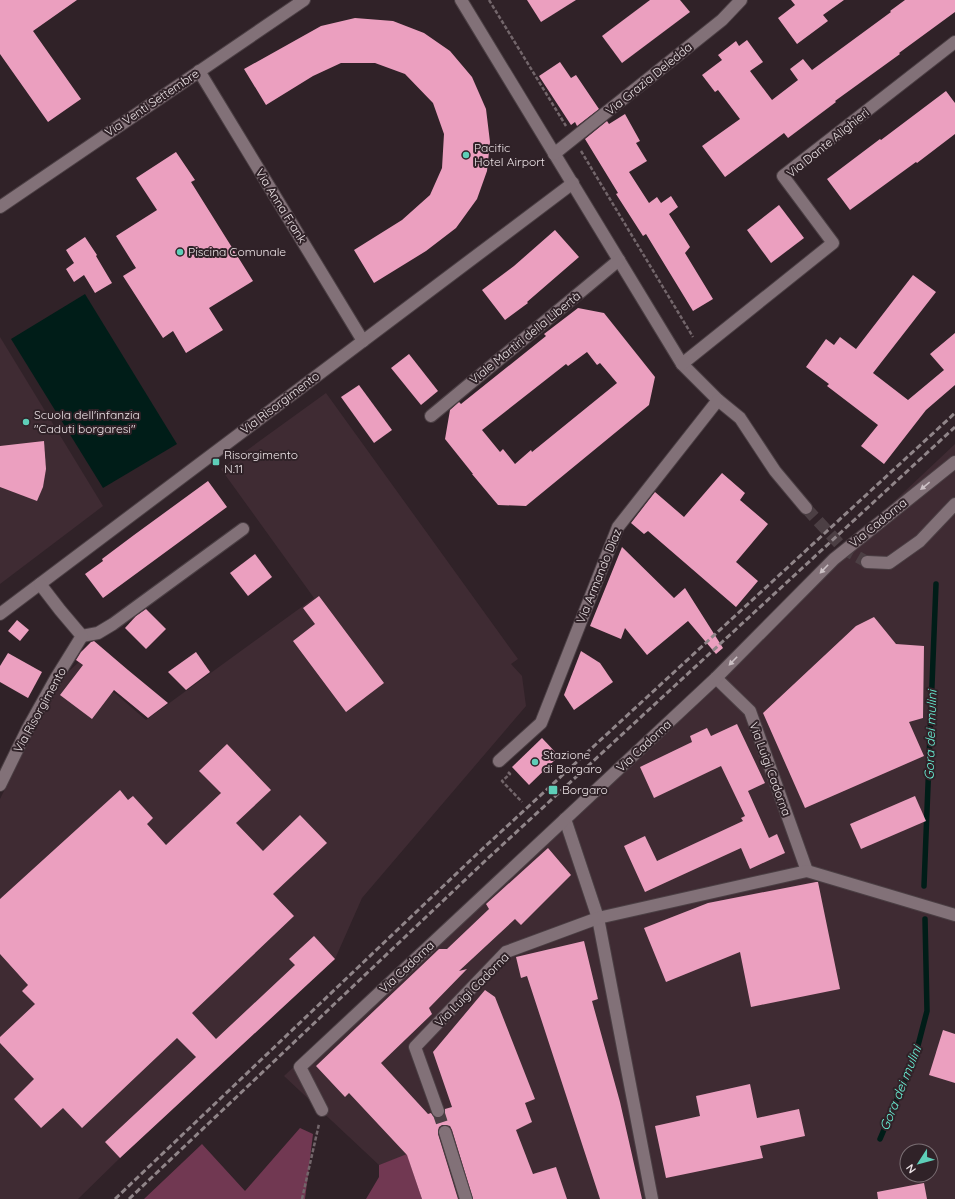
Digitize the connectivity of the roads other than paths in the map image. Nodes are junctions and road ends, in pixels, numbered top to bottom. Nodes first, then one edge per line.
1 (304, 0) edge
2 (461, 0) edge
3 (741, 0) edge
4 (955, 42) edge
5 (199, 71) junction
6 (554, 154) junction
7 (572, 183) junction
8 (0, 207) edge
9 (619, 260) junction
10 (363, 341) junction
11 (682, 364) junction
12 (718, 400) junction
13 (431, 416) dead end
14 (955, 462) edge
15 (955, 504) edge
16 (806, 508) tunnel mouth
17 (243, 529) dead end
18 (867, 562) tunnel mouth
19 (40, 584) junction
20 (0, 614) edge
21 (82, 636) junction
22 (716, 678) junction
23 (499, 761) dead end
24 (0, 785) edge
25 (565, 819) junction
26 (807, 871) junction
27 (955, 915) edge
28 (598, 918) junction
29 (322, 1110) road end
30 (438, 1111) tunnel mouth
31 (445, 1132) tunnel mouth
32 (466, 1199) edge
33 (652, 1199) edge

1 - 5 street, Via Venti Settembre
2 - 6 street
3 - 6 street, Via Grazia Deledda
4 - 11 street, Via Dante Alighieri
5 - 8 street, Via Venti Settembre
5 - 10 street, Via Anna Frank
6 - 7 street
7 - 9 street
7 - 10 street, Via Risorgimento
9 - 11 street
9 - 13 street, Viale Martiri della Libertà
10 - 19 street, Via Risorgimento
11 - 12 street
12 - 16 street
12 - 23 street, Via Armando Diaz
14 -> 22 street, Via Cadorna
15 - 18 street
17 - 21 street
19 - 20 street, Via Risorgimento
19 - 21 street
21 - 24 street, Via Risorgimento
22 - 25 street, Via Cadorna
22 - 26 street, Via Luigi Cadorna
25 - 28 street
25 - 29 street, Via Cadorna
26 - 27 street, Via Luigi Cadorna
26 - 28 street, Via Luigi Cadorna
28 - 30 street, Via Luigi Cadorna
28 - 33 street
31 - 32 street

